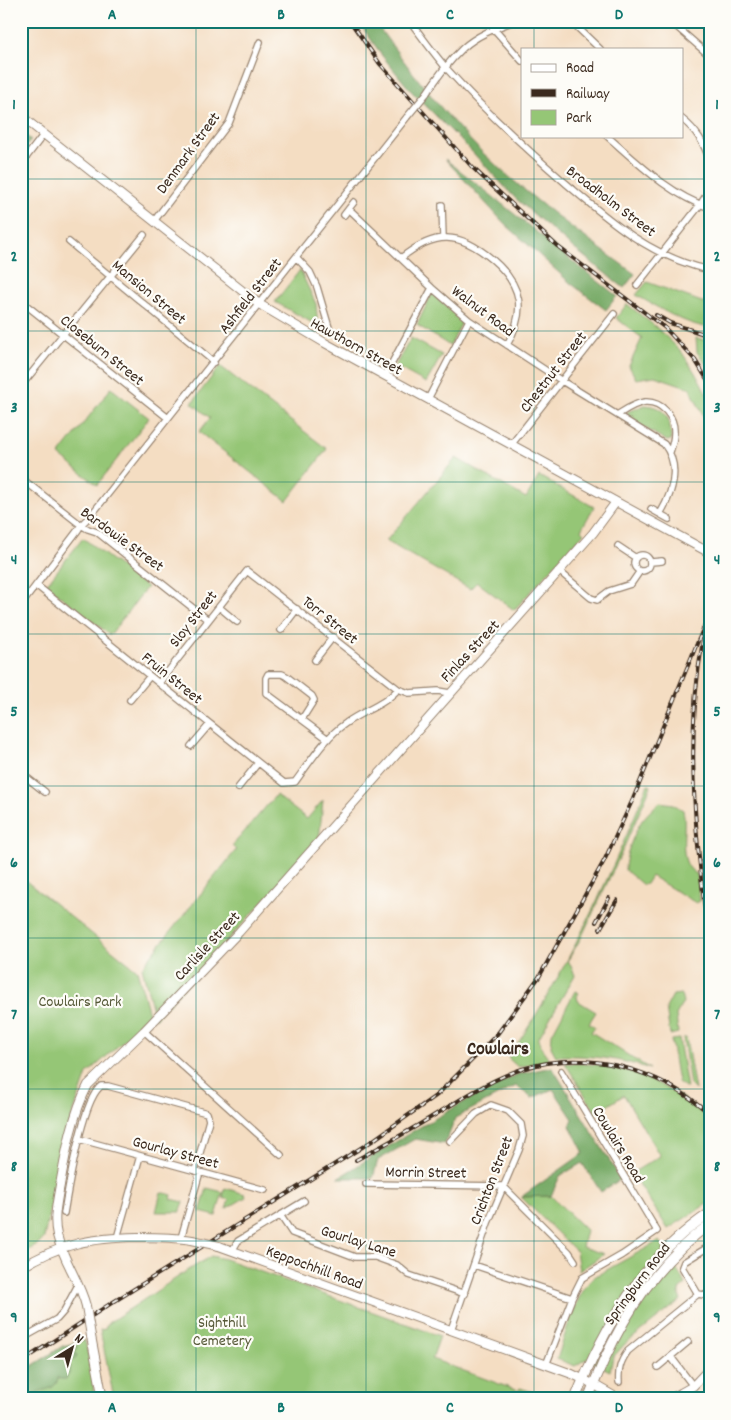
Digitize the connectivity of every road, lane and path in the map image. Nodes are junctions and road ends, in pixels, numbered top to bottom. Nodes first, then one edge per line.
1 (410, 21) edge
2 (487, 21) edge
3 (514, 21) edge
4 (573, 21) edge
5 (670, 21) edge
6 (493, 29) junction
7 (260, 42) dead end
8 (599, 48) edge
9 (710, 56) edge
10 (521, 60) edge
11 (446, 68) junction
12 (21, 116) edge
13 (684, 121) edge
14 (44, 134) junction
15 (609, 138) edge
16 (710, 161) edge
17 (21, 164) edge
18 (710, 182) edge
19 (354, 202) dead end
20 (700, 204) junction
21 (442, 205) dead end
22 (710, 208) edge
23 (349, 209) junction
24 (344, 215) dead end
25 (154, 221) junction
26 (144, 235) dead end
27 (443, 238) junction
28 (69, 242) dead end
29 (662, 254) junction
30 (296, 257) junction
31 (400, 258) junction
32 (710, 270) edge
33 (110, 276) junction
34 (637, 285) dead end
35 (432, 288) junction
36 (21, 301) edge
37 (259, 304) junction
38 (614, 314) dead end
39 (469, 320) junction
40 (330, 331) dead end
41 (64, 334) junction
42 (506, 345) junction
43 (214, 362) junction
44 (385, 376) junction
45 (562, 381) junction
46 (21, 386) edge
47 (428, 399) junction
48 (616, 415) junction
49 (168, 418) junction
50 (511, 445) junction
51 (670, 452) junction
52 (21, 478) edge
53 (616, 502) junction
54 (651, 508) dead end
55 (660, 514) junction
56 (669, 519) dead end
57 (81, 524) junction
58 (618, 546) dead end
59 (710, 553) edge
60 (636, 558) junction
61 (662, 561) dead end
62 (651, 562) junction
63 (560, 570) junction
64 (247, 571) joint
65 (640, 571) junction
66 (36, 585) junction
67 (21, 605) edge
68 (219, 606) junction
69 (297, 609) junction
70 (208, 620) junction
71 (238, 622) dead end
72 (281, 630) dead end
73 (333, 637) junction
74 (315, 660) dead end
75 (150, 676) junction
76 (159, 683) junction
77 (398, 689) junction
78 (450, 693) junction
79 (130, 700) dead end
80 (302, 719) junction
81 (210, 724) junction
82 (328, 739) junction
83 (191, 746) dead end
84 (258, 762) junction
85 (21, 773) edge
86 (238, 788) dead end
87 (45, 792) dead end
88 (144, 1031) junction
89 (561, 1071) dead end
90 (78, 1139) junction
91 (450, 1141) dead end
92 (281, 1155) dead end
93 (140, 1156) junction
94 (198, 1171) junction
95 (366, 1184) dead end
96 (503, 1186) junction
97 (265, 1190) dead end
98 (303, 1201) dead end
99 (64, 1213) dead end
100 (710, 1213) edge
101 (280, 1215) junction
102 (710, 1224) edge
103 (117, 1238) junction
104 (181, 1238) junction
105 (680, 1242) junction
106 (710, 1246) edge
107 (61, 1248) junction
108 (232, 1251) junction
109 (575, 1261) dead end
110 (474, 1266) junction
111 (21, 1268) edge
112 (78, 1285) junction
113 (464, 1294) junction
114 (698, 1294) junction
115 (710, 1296) edge
116 (572, 1298) junction
117 (451, 1330) junction
118 (21, 1339) edge
119 (688, 1342) dead end
120 (671, 1357) junction
121 (546, 1365) junction
122 (658, 1367) dead end
123 (710, 1368) edge
124 (584, 1379) junction
125 (619, 1382) dead end
126 (593, 1384) junction
127 (693, 1386) junction
128 (103, 1399) edge
129 (575, 1399) edge
130 (588, 1399) edge
131 (619, 1399) edge
132 (670, 1399) edge

1 - 11 street, Broadholm Street
2 - 6 street
3 - 6 street, Ashfield Street
4 - 8 street
5 - 9 street
6 - 10 street
6 - 11 street, Ashfield Street
7 - 25 street, Denmark Street
11 - 29 street, Broadholm Street
11 - 30 street, Ashfield Street, bridge
12 - 14 street, Hawthorn Street
13 - 16 street
14 - 17 street
14 - 25 street, Hawthorn Street
15 - 20 street
18 - 20 street
19 - 23 street
20 - 22 street
20 - 29 street
21 - 27 street
23 - 24 street
23 - 31 street, Walnut Road
25 - 37 street, Hawthorn Street
26 - 33 street
27 - 31 street
27 - 42 street
28 - 33 street, Mansion Street
29 - 32 street, Broadholm Street
29 - 34 street
30 - 37 street, Ashfield Street
30 - 40 street
31 - 35 street, Walnut Road
33 - 41 street
33 - 43 street, Mansion Street
35 - 39 street, Walnut Road
35 - 44 street
36 - 41 street, Closeburn Street
37 - 43 street, Ashfield Street
37 - 44 street, Hawthorn Street
38 - 45 street, Chestnut Street
39 - 42 street, Walnut Road
39 - 47 street
41 - 46 street
41 - 49 street, Closeburn Street
42 - 45 street, Walnut Road
43 - 49 street, Ashfield Street
44 - 47 street, Hawthorn Street
45 - 48 street, Walnut Road
45 - 50 street, Chestnut Street
47 - 50 street, Hawthorn Street
48 - 51 street, Walnut Road
48 - 51 street
49 - 57 street, Ashfield Street
50 - 53 street, Hawthorn Street
51 - 55 street
52 - 57 street, Bardowie Street
53 - 59 street, Hawthorn Street
53 - 63 street, Finlas Street
54 - 55 street
55 - 56 street
57 - 66 street, Ashfield Street
57 - 70 street, Bardowie Street
58 - 60 street
60 - 62 street
60 - 65 street
61 - 62 street
62 - 65 street
63 - 65 street
63 - 78 street, Finlas Street
64 - 68 street, Sloy Street
64 - 69 street, Torr Street
66 - 67 street, Ashfield Street
66 - 75 street, Fruin Street
68 - 70 street, Sloy Street
68 - 71 street
69 - 72 street
69 - 73 street, Torr Street
70 - 76 street, Sloy Street
73 - 74 street
73 - 77 street, Torr Street
75 - 76 street, Fruin Street
75 - 79 street
76 - 81 street, Fruin Street
77 - 78 street, Finlas Street
77 - 82 street
78 - 88 street, Carlisle Street
80 - 80 street
80 - 82 street
81 - 83 street
81 - 84 street, Fruin Street
82 - 84 street, Fruin Street
84 - 86 street
85 - 87 street
88 - 92 street
88 - 107 street, Carlisle Street
89 - 116 street, Cowlairs Road
90 - 93 street, Gourlay Street
90 - 94 street
90 - 99 street
91 - 96 street, Crichton Street
93 - 94 street, Gourlay Street
93 - 103 street
94 - 97 street, Gourlay Street
94 - 104 street
95 - 96 street, Morrin Street
96 - 109 street
96 - 110 street, Crichton Street
98 - 101 street
100 - 105 main road, Springburn Road
101 - 108 street
101 - 113 street, Gourlay Lane
102 - 105 main road, Springburn Road
103 - 104 street, Keppochhill Road
103 - 107 street, Keppochhill Road
104 - 108 street, Keppochhill Road, bridge
105 - 124 main road, Springburn Road
105 - 126 main road, Springburn Road
106 - 114 street
107 - 111 street, Keppochhill Road
107 - 112 street, Carlisle Street
108 - 117 street, Keppochhill Road
110 - 113 street, Crichton Street
110 - 116 street
112 - 118 street
112 - 128 street, Carlisle Street, bridge
113 - 117 street, Crichton Street
114 - 115 street
114 - 125 street
116 - 121 street
117 - 121 street, Keppochhill Road
119 - 120 street
120 - 122 street
120 - 127 street
121 - 124 street, Keppochhill Road
123 - 127 street
124 - 126 street, Keppochhill Road
124 - 129 main road, Springburn Road
126 - 130 main road, Springburn Road
126 - 131 street, Keppochhill Road
127 - 132 street

